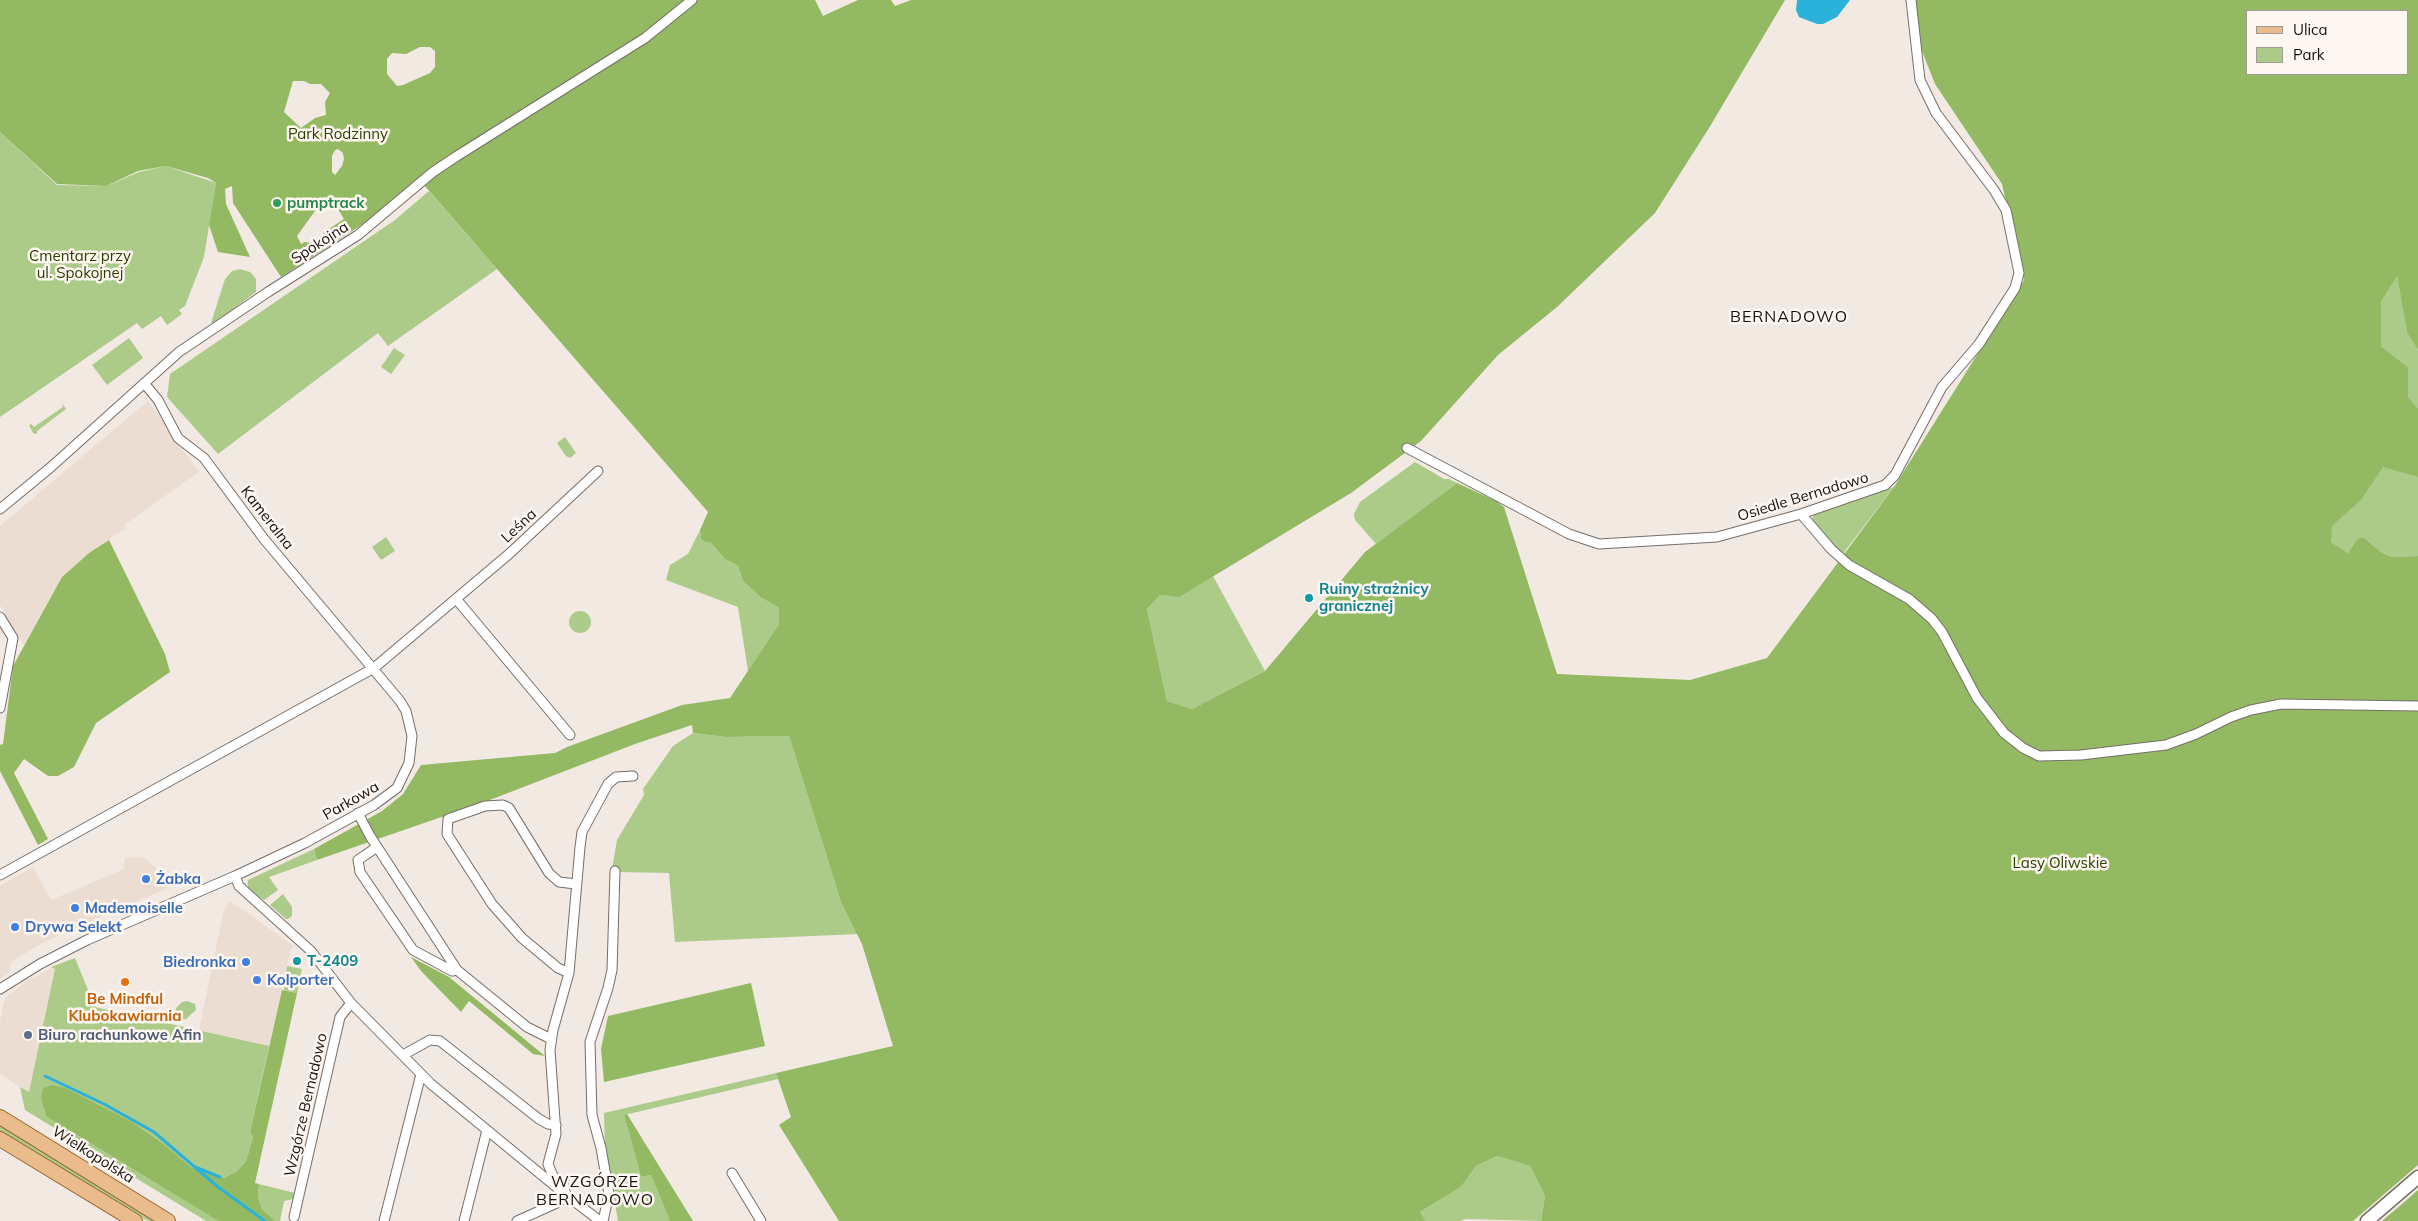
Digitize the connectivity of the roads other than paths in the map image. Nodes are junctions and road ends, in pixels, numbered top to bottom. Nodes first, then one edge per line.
1 (692, 0) edge
2 (1910, 0) edge
3 (144, 383) junction
4 (1407, 448) dead end
5 (598, 471) dead end
6 (0, 509) edge
7 (1801, 514) junction
8 (457, 600) junction
9 (0, 617) edge
10 (374, 668) junction
11 (2418, 706) edge
12 (0, 708) edge
13 (570, 735) dead end
14 (633, 776) dead end
15 (358, 813) junction
16 (377, 847) junction
17 (614, 871) dead end
18 (0, 875) edge
19 (235, 876) junction
20 (576, 884) junction
21 (457, 970) junction
22 (569, 973) junction
23 (0, 988) edge
24 (351, 1003) junction
25 (551, 1039) junction
26 (403, 1055) junction
27 (421, 1074) junction
28 (0, 1117) edge
29 (556, 1125) junction
30 (487, 1130) junction
31 (0, 1139) edge
32 (732, 1173) dead end
33 (2418, 1177) edge
34 (566, 1195) junction
35 (294, 1217) dead end
36 (135, 1221) edge
37 (168, 1221) edge
38 (384, 1221) edge
39 (464, 1221) edge
40 (517, 1221) edge
41 (602, 1221) edge
42 (761, 1221) edge
43 (2367, 1221) edge

1 - 3 street, Spokojna
2 - 7 street, Osiedle Bernadowo
3 - 6 street, Spokojna
3 - 10 street, Kameralna
4 - 7 street, Osiedle Bernadowo
5 - 8 street, Leśna
7 - 11 street
8 - 10 street, Leśna
8 - 13 street
9 - 12 street
10 - 15 street, Parkowa
10 - 18 street
14 - 20 street
15 - 16 street
15 - 19 street, Parkowa
16 - 21 street
16 - 21 street
17 - 41 street
19 - 23 street, Parkowa
19 - 24 street
20 - 22 street
20 - 22 street
21 - 25 street
22 - 25 street
24 - 26 street
24 - 35 street, Wzgórze Bernadowo
25 - 29 street
26 - 27 street
26 - 29 street
27 - 30 street
27 - 38 street
28 - 37 main road, Wielkopolska
29 - 34 street
30 - 34 street
30 - 39 street
31 - 36 main road
32 - 42 street
33 - 43 main road
34 - 40 street
34 - 41 street

